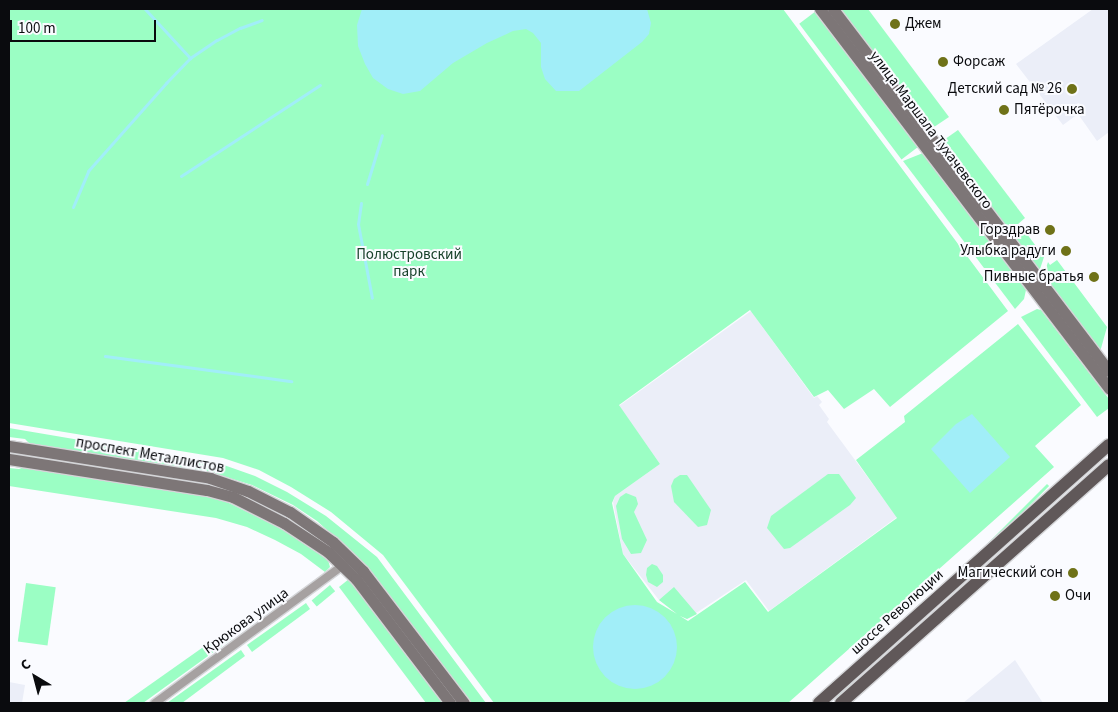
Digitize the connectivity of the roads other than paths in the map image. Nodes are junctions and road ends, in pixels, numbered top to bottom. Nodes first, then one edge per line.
1 (820, 9) edge
2 (833, 9) edge
3 (1109, 371) edge
4 (1109, 389) edge
5 (1109, 445) edge
6 (9, 446) edge
7 (9, 459) edge
8 (1109, 465) edge
9 (347, 562) junction
10 (156, 703) edge
11 (450, 703) edge
12 (464, 703) edge
13 (819, 703) edge
14 (841, 703) edge

1 - 4 street, улица Маршала Тухачевского
2 - 3 street, улица Маршала Тухачевского
5 - 13 main road, шоссе Революции
6 - 9 street, проспект Металлистов
7 - 9 street, проспект Металлистов
8 - 14 main road, шоссе Революции
9 - 10 street, Крюкова улица
9 - 11 street, проспект Металлистов
9 - 12 street, проспект Металлистов

